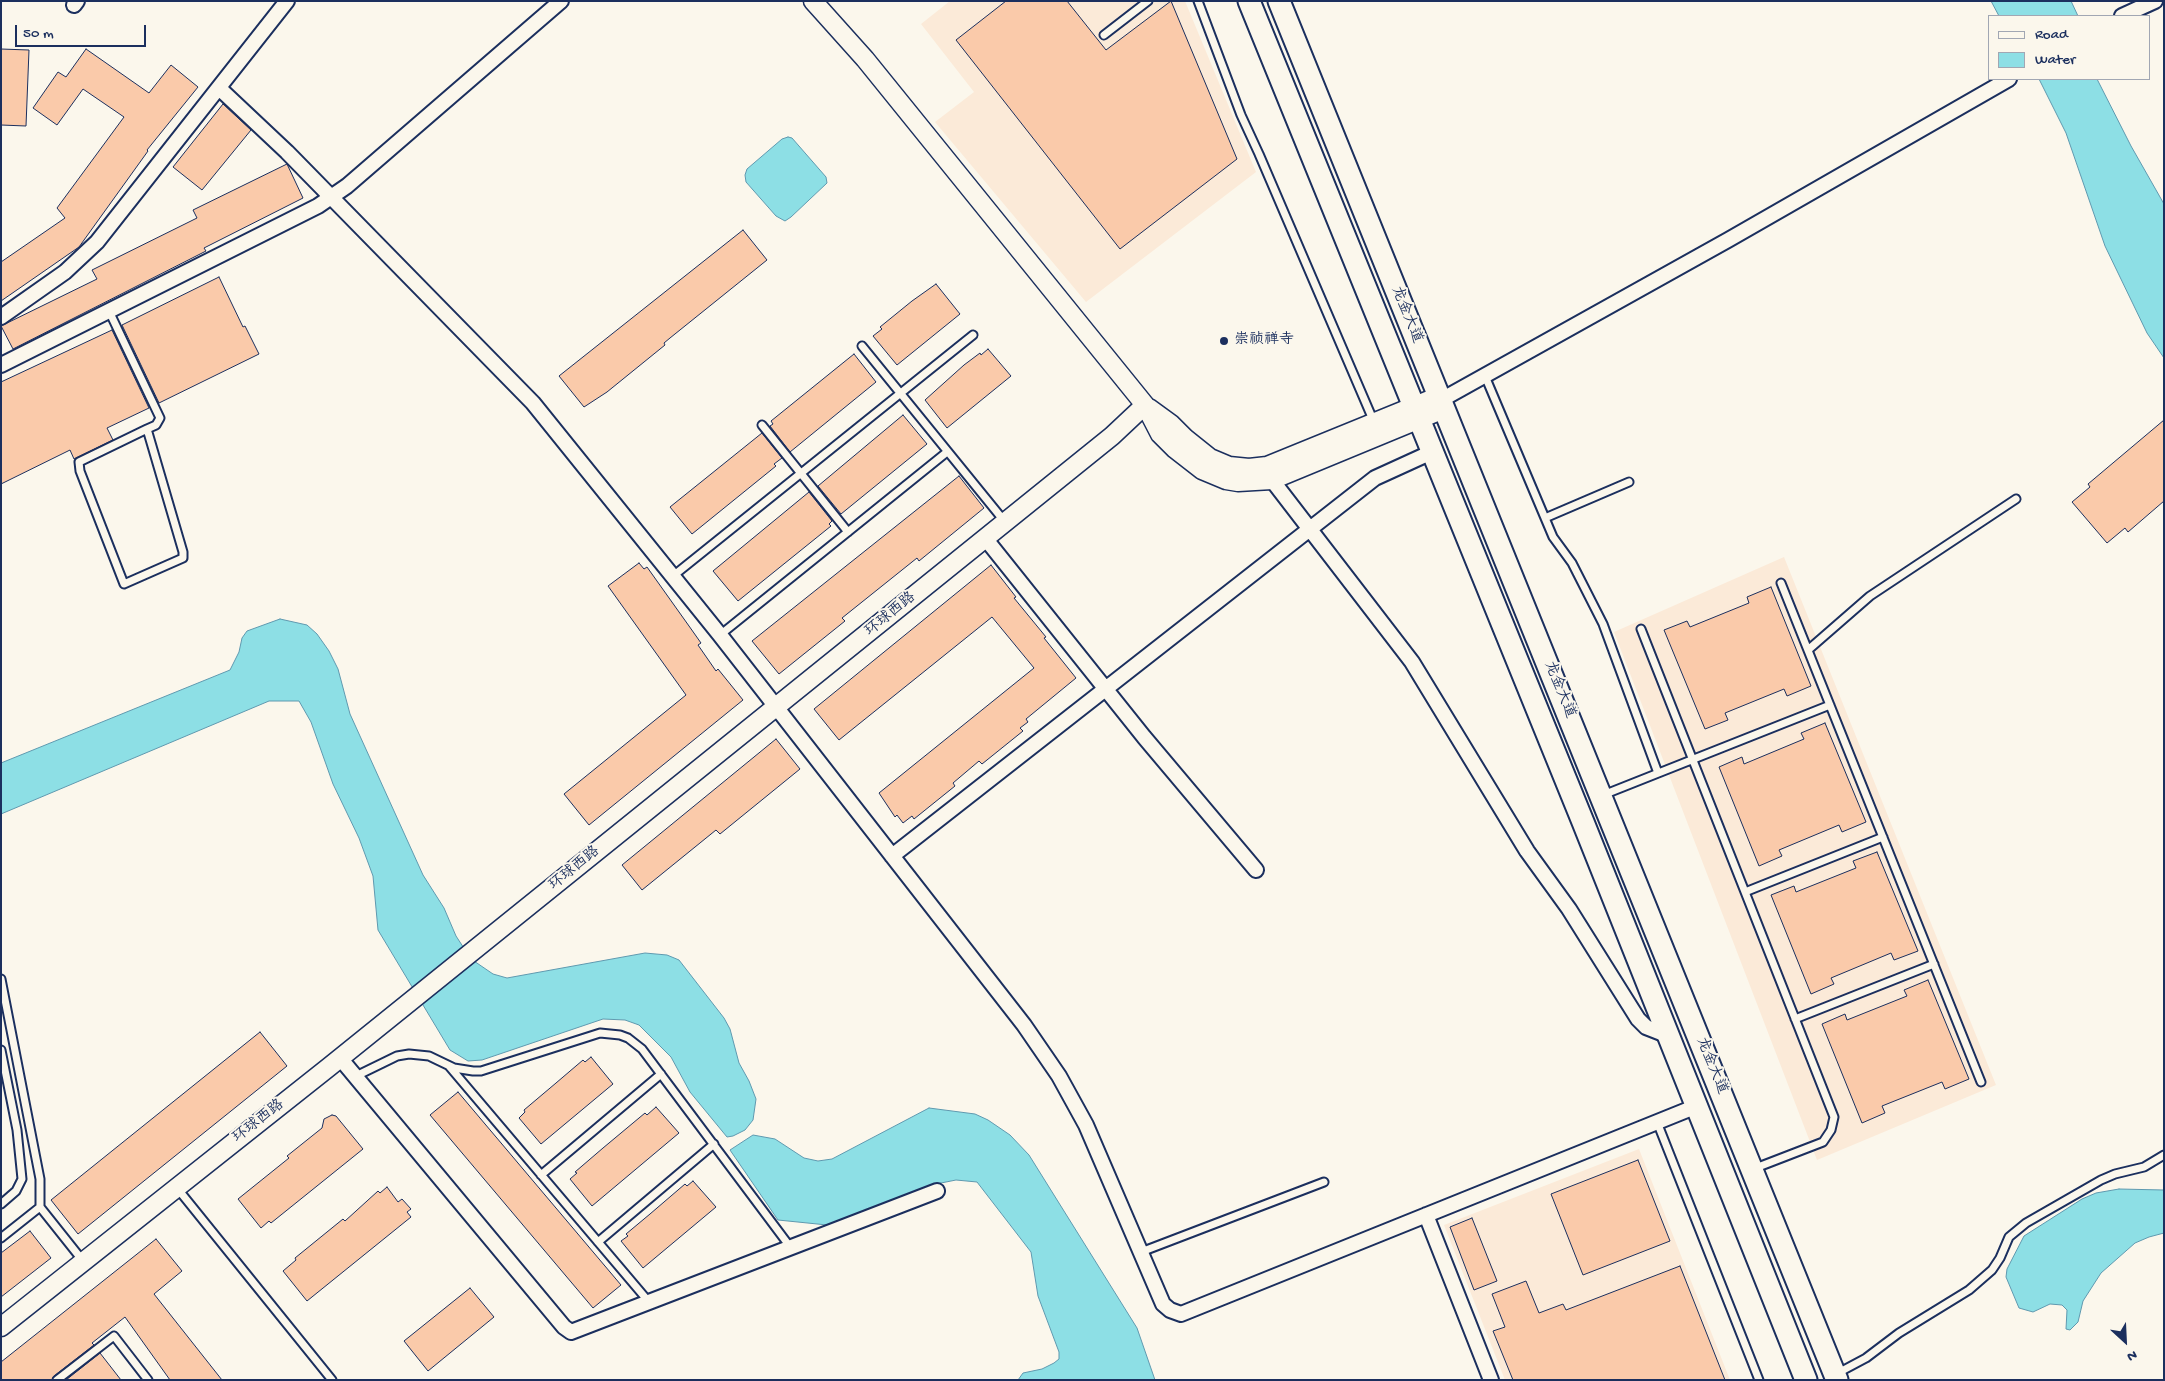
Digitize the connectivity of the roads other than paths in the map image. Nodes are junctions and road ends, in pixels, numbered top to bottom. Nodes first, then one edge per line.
1 (287, 1) edge
2 (561, 1) edge
3 (813, 1) edge
4 (1148, 1) edge
5 (1198, 1) edge
6 (1249, 1) edge
7 (1279, 1) edge
8 (2154, 1) edge
9 (2124, 15) edge
10 (1104, 35) dead end
11 (2007, 80) edge
12 (219, 88) junction
13 (331, 197) junction
14 (109, 311) junction
15 (1, 317) edge
16 (972, 335) dead end
17 (862, 346) dead end
18 (1, 365) edge
19 (1485, 376) junction
20 (900, 393) junction
21 (1441, 402) junction
22 (1145, 405) junction
23 (1416, 413) junction
24 (1374, 422) junction
25 (762, 425) dead end
26 (147, 429) junction
27 (948, 452) junction
28 (1432, 452) junction
29 (801, 473) junction
30 (1272, 480) junction
31 (1629, 482) dead end
32 (2016, 499) dead end
33 (1545, 518) junction
34 (1005, 523) junction
35 (1309, 530) junction
36 (848, 532) junction
37 (986, 538) junction
38 (673, 576) junction
39 (1781, 583) dead end
40 (1641, 629) dead end
41 (720, 635) junction
42 (1808, 650) junction
43 (1106, 689) junction
44 (1830, 705) junction
45 (776, 707) junction
46 (1692, 759) junction
47 (1658, 773) junction
48 (1602, 795) junction
49 (1883, 837) junction
50 (892, 856) junction
51 (1256, 870) dead end
52 (1744, 892) junction
53 (1934, 964) junction
54 (1, 978) edge
55 (1795, 1019) junction
56 (1669, 1036) junction
57 (1, 1050) edge
58 (340, 1058) junction
59 (448, 1065) junction
60 (661, 1074) junction
61 (356, 1076) junction
62 (1981, 1082) dead end
63 (1697, 1106) junction
64 (1657, 1122) junction
65 (714, 1144) junction
66 (2164, 1155) edge
67 (1753, 1169) junction
68 (541, 1174) junction
69 (1324, 1182) dead end
70 (177, 1188) junction
71 (937, 1191) dead end
72 (1, 1204) edge
73 (40, 1207) junction
74 (1426, 1215) junction
75 (1, 1238) edge
76 (598, 1242) junction
77 (792, 1248) junction
78 (1141, 1252) junction
79 (84, 1262) junction
80 (649, 1303) junction
81 (1, 1327) edge
82 (1839, 1378) edge
83 (57, 1380) edge
84 (148, 1380) edge
85 (332, 1380) edge
86 (1491, 1380) edge
87 (1759, 1380) edge
88 (1806, 1380) edge

1 - 12 street
2 - 13 street
3 - 22 street
4 - 10 lane
5 - 24 lane
6 - 23 main road, 龙金大道
7 - 21 main road, 龙金大道
8 - 9 street
11 - 19 street
12 - 13 street
12 - 15 street
13 - 14 street
13 - 38 street
14 - 18 street
14 - 26 lane
16 - 20 lane
17 - 20 lane
19 - 21 street
19 - 33 lane
20 - 27 lane
20 - 29 lane
21 - 23 street
21 - 48 main road, 龙金大道
22 - 24 street
22 - 30 street
22 - 34 street, 环球西路
23 - 24 street
23 - 28 main road, 龙金大道
23 - 30 street
25 - 29 lane
26 - 26 lane
27 - 34 lane
27 - 36 lane
28 - 35 street
28 - 56 main road, 龙金大道
29 - 36 lane
29 - 38 lane
30 - 35 street
31 - 33 lane
32 - 42 lane
33 - 47 lane
34 - 37 street, 环球西路
35 - 43 street
35 - 56 street
36 - 41 lane
37 - 43 street
37 - 45 street, 环球西路
38 - 41 street
39 - 42 lane
40 - 46 lane
41 - 45 street
42 - 44 lane
43 - 50 street
43 - 51 street
44 - 46 lane
44 - 49 lane
45 - 50 street
45 - 58 street, 环球西路
46 - 47 lane
46 - 52 lane
47 - 48 lane
48 - 67 main road, 龙金大道
49 - 52 lane
49 - 53 lane
50 - 78 street
52 - 55 lane
53 - 55 lane
53 - 62 lane
54 - 73 lane
55 - 67 lane
56 - 63 main road, 龙金大道
57 - 72 lane
58 - 61 street
58 - 70 street, 环球西路
59 - 60 lane
59 - 61 lane
59 - 68 lane
60 - 65 lane
60 - 68 lane
61 - 80 street
63 - 64 street
63 - 88 main road, 龙金大道
64 - 74 street
64 - 87 lane
65 - 76 lane
65 - 77 lane
66 - 82 lane
67 - 82 main road, 龙金大道
68 - 76 lane
69 - 78 lane
70 - 79 street, 环球西路
70 - 85 lane
71 - 77 street
73 - 75 lane
73 - 79 lane
74 - 78 street
74 - 86 street
76 - 80 lane
77 - 80 street
79 - 81 street, 环球西路
83 - 84 lane

